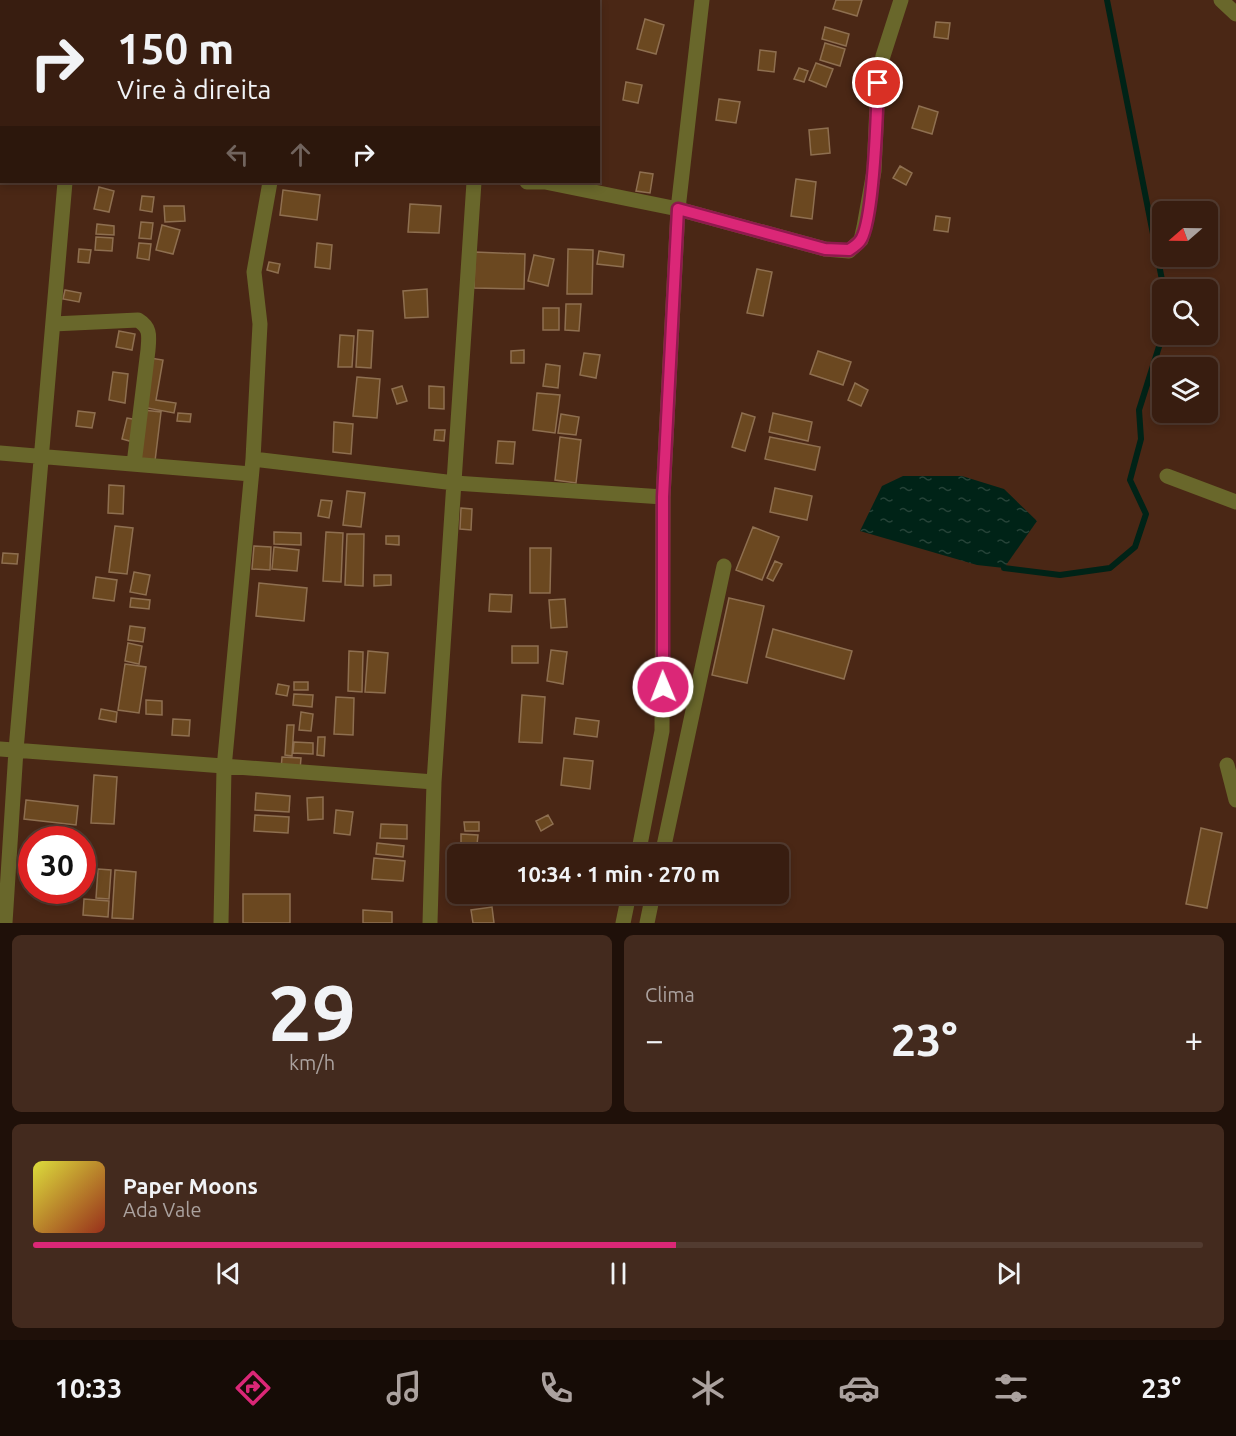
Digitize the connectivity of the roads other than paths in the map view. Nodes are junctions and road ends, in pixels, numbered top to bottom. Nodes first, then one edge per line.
1 (702, 0) edge
2 (901, 0) edge
3 (1221, 0) edge
4 (1236, 14) edge
5 (65, 183) edge
6 (270, 183) edge
7 (474, 183) edge
8 (550, 183) edge
9 (678, 209) junction
10 (53, 324) junction
11 (0, 453) edge
12 (41, 457) junction
13 (134, 464) junction
14 (252, 466) junction
15 (1167, 476) dead end
16 (455, 483) junction
17 (663, 497) junction
18 (1236, 502) edge
19 (724, 566) dead end
20 (0, 749) edge
21 (16, 750) junction
22 (1227, 765) dead end
23 (224, 768) junction
24 (434, 782) junction
25 (1236, 800) edge
26 (640, 844) edge
27 (664, 844) edge
28 (627, 904) edge
29 (651, 904) edge
30 (5, 923) edge
31 (221, 923) edge
32 (430, 923) edge
33 (622, 923) edge
34 (647, 923) edge

1 - 9 street
2 - 9 street
3 - 4 street
5 - 10 street
6 - 14 street
7 - 16 street
8 - 9 street
9 - 17 street
10 - 12 street
10 - 13 street
11 - 12 street
12 - 13 street
12 - 21 street
13 - 14 street
14 - 16 street
14 - 23 street
15 - 18 street
16 - 17 street
16 - 24 street
17 - 26 street
19 - 27 street
20 - 21 street
21 - 23 street
21 - 30 street
22 - 25 street
23 - 24 street
23 - 31 street
24 - 32 street
28 - 33 street
29 - 34 street

